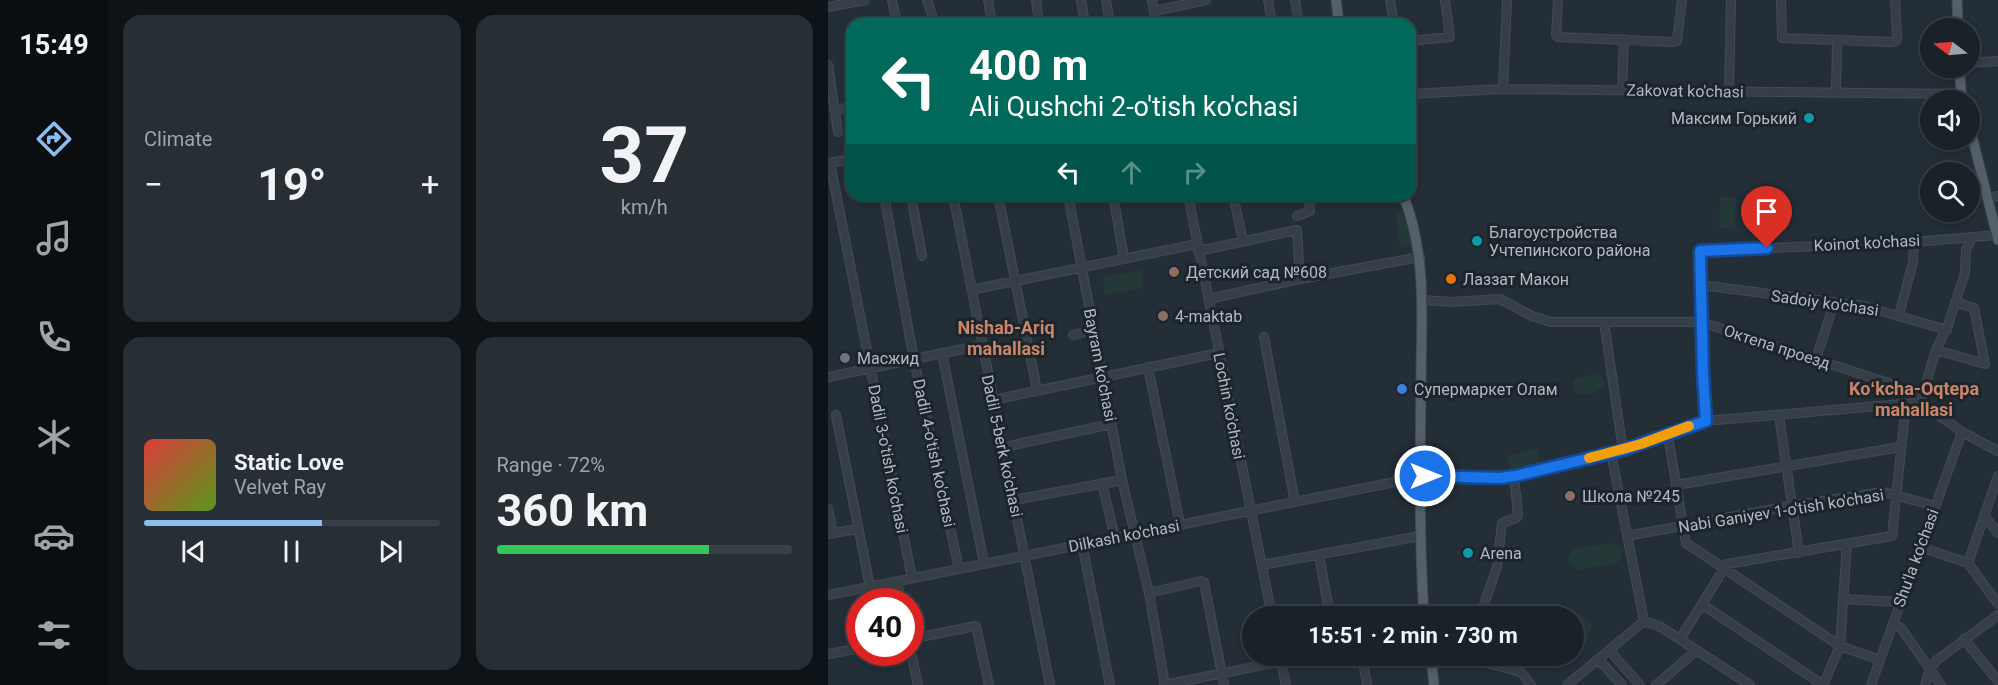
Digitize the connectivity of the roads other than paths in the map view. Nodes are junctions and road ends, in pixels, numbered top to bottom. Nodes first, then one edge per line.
1 (865, 0) edge
2 (892, 0) edge
3 (927, 0) edge
4 (988, 0) edge
5 (1036, 0) edge
6 (1081, 0) edge
7 (1106, 0) edge
8 (1152, 0) edge
9 (1206, 0) edge
10 (1268, 0) edge
11 (1295, 0) edge
12 (1336, 0) edge
13 (1340, 0) edge
14 (1390, 0) edge
15 (1445, 0) edge
16 (1506, 0) edge
17 (1558, 0) edge
18 (1682, 0) edge
19 (1731, 0) edge
20 (1781, 0) edge
21 (1895, 0) edge
22 (1957, 0) edge
23 (1194, 1) edge
24 (828, 7) edge
25 (1154, 11) junction
26 (896, 18) edge
27 (933, 18) edge
28 (991, 18) edge
29 (1038, 18) edge
30 (1084, 18) edge
31 (1109, 18) edge
32 (1155, 18) edge
33 (1271, 18) edge
34 (1298, 18) edge
35 (1340, 18) edge
36 (1341, 18) edge
37 (1393, 18) edge
38 (1958, 18) edge
39 (1624, 39) junction
40 (1416, 40) edge
41 (1837, 41) junction
42 (1998, 61) edge
43 (1980, 62) edge
44 (828, 65) edge
45 (1503, 89) junction
46 (1622, 90) junction
47 (1730, 92) junction
48 (1836, 93) junction
49 (1416, 94) edge
50 (1920, 96) edge
51 (846, 108) edge
52 (834, 110) junction
53 (838, 132) dead end
54 (1975, 150) edge
55 (846, 160) edge
56 (829, 163) edge
57 (1998, 196) edge
58 (1987, 198) junction
59 (885, 201) edge
60 (912, 201) edge
61 (954, 201) edge
62 (999, 201) edge
63 (1069, 201) edge
64 (1114, 201) edge
65 (1189, 201) edge
66 (1234, 201) edge
67 (1309, 201) edge
68 (1405, 201) edge
69 (1411, 201) edge
70 (1297, 216) dead end
71 (1972, 237) junction
72 (1997, 238) edge
73 (1243, 241) junction
74 (1914, 242) junction
75 (1198, 247) junction
76 (922, 256) dead end
77 (1423, 256) junction
78 (1124, 258) junction
79 (1082, 268) junction
80 (1300, 279) junction
81 (1015, 281) junction
82 (1701, 285) junction
83 (971, 290) junction
84 (1208, 299) junction
85 (1425, 300) junction
86 (1955, 302) junction
87 (1834, 303) junction
88 (1899, 315) junction
89 (1604, 322) junction
90 (1701, 322) junction
91 (1094, 330) junction
92 (1947, 330) junction
93 (1073, 335) dead end
94 (1264, 337) dead end
95 (982, 345) junction
96 (1936, 350) junction
97 (942, 353) junction
98 (1219, 353) junction
99 (1816, 359) junction
100 (914, 360) junction
101 (1148, 367) junction
102 (870, 368) junction
103 (1102, 376) junction
104 (828, 377) edge
105 (1037, 390) junction
106 (1922, 394) junction
107 (993, 400) junction
108 (1906, 404) junction
109 (1923, 404) junction
110 (836, 415) dead end
111 (1779, 416) junction
112 (1706, 421) junction
113 (1112, 424) junction
114 (1962, 432) junction
115 (1668, 435) junction
116 (1004, 447) junction
117 (1900, 447) junction
118 (1623, 450) junction
119 (1998, 451) edge
120 (1611, 453) junction
121 (1787, 466) junction
122 (1515, 476) junction
123 (1998, 476) edge
124 (1422, 477) junction
125 (1122, 480) junction
126 (1102, 483) junction
127 (1676, 485) junction
128 (1897, 495) junction
129 (1014, 500) junction
130 (1295, 502) junction
131 (1793, 506) junction
132 (1935, 506) junction
133 (828, 509) edge
134 (1251, 510) junction
135 (1984, 514) junction
136 (1180, 524) junction
137 (1683, 526) junction
138 (858, 530) junction
139 (1136, 533) junction
140 (1998, 533) edge
141 (831, 534) edge
142 (1422, 536) junction
143 (1627, 536) junction
144 (1115, 538) junction
145 (1082, 544) junction
146 (1847, 544) junction
147 (1920, 547) junction
148 (1799, 553) junction
149 (1319, 555) junction
150 (1024, 556) junction
151 (984, 563) junction
152 (1968, 564) junction
153 (1262, 565) junction
154 (959, 568) junction
155 (1723, 568) junction
156 (912, 578) junction
157 (897, 582) junction
158 (870, 587) junction
159 (898, 588) edge
160 (1149, 593) junction
161 (828, 595) edge
162 (1843, 598) junction
163 (1900, 602) junction
164 (1998, 604) edge
165 (1703, 605) junction
166 (1270, 606) edge
167 (1328, 606) edge
168 (1424, 606) edge
169 (1428, 606) edge
170 (1483, 606) edge
171 (1998, 615) edge
172 (1644, 621) junction
173 (1893, 624) junction
174 (924, 636) edge
175 (1680, 639) junction
176 (1964, 639) junction
177 (1840, 646) junction
178 (1697, 650) junction
179 (846, 651) edge
180 (1610, 651) junction
181 (828, 654) edge
182 (1599, 660) junction
183 (1880, 660) junction
184 (914, 666) edge
185 (1247, 666) edge
186 (1282, 666) edge
187 (1364, 666) edge
188 (1427, 666) edge
189 (1432, 666) edge
190 (1501, 666) edge
191 (1930, 669) junction
192 (1222, 672) junction
193 (1998, 681) edge
194 (1737, 682) edge
195 (918, 685) edge
196 (989, 685) edge
197 (1050, 685) edge
198 (1110, 685) edge
199 (1164, 685) edge
200 (1224, 685) edge
201 (1286, 685) edge
202 (1367, 685) edge
203 (1429, 685) edge
204 (1434, 685) edge
205 (1531, 685) edge
206 (1567, 685) edge
207 (1622, 685) edge
208 (1640, 685) edge
209 (1656, 685) edge
210 (1750, 685) edge
211 (1823, 685) edge
212 (1871, 685) edge
213 (1924, 685) edge
214 (1941, 685) edge

1 - 24 street
2 - 26 street
3 - 27 street
4 - 28 street
5 - 29 street
6 - 30 street
7 - 31 street
8 - 25 street
9 - 23 street
10 - 33 street
11 - 34 street
12 - 35 main road
13 - 36 main road
14 - 37 street
15 - 40 street
16 - 45 street
17 - 39 street
18 - 39 street
19 - 47 street
20 - 41 street
21 - 41 street
22 - 38 main road
23 - 25 street
25 - 32 street
39 - 46 street
41 - 48 street
42 - 43 street
44 - 52 street
45 - 46 street, Zakovat ko'chasi
45 - 49 street, Zakovat ko'chasi
46 - 47 street, Zakovat ko'chasi
47 - 48 street, Zakovat ko'chasi
48 - 50 street, Zakovat ko'chasi
51 - 52 street
52 - 53 street
54 - 58 main road
55 - 56 street
56 - 102 street, Dadil 3-o'tish ko'chasi
57 - 58 street
58 - 72 main road
59 - 100 street, Dadil 4-o'tish ko'chasi
60 - 76 street
61 - 83 street, Dadil 5-berk ko'chasi
62 - 81 street
63 - 79 street, Bayram ko'chasi
64 - 78 street
65 - 75 street, Lochin ko'chasi
66 - 73 street
67 - 70 street
68 - 77 main road
69 - 77 main road
71 - 72 street, Koinot ko'chasi
71 - 74 street, Koinot ko'chasi
71 - 86 street
73 - 75 street
73 - 80 street
74 - 82 street, Koinot ko'chasi
74 - 88 street
75 - 78 street
75 - 84 street, Lochin ko'chasi
77 - 80 street
77 - 85 main road
78 - 79 street
79 - 81 street
79 - 91 street, Bayram ko'chasi
80 - 84 street
81 - 83 street
81 - 105 street
82 - 87 street, Sadoiy ko'chasi
82 - 90 street
83 - 95 street, Dadil 5-berk ko'chasi
84 - 98 street, Lochin ko'chasi
85 - 89 street, Октепа проезд
85 - 124 main road
86 - 92 street
86 - 96 street
87 - 88 street, Sadoiy ko'chasi
87 - 99 street
88 - 92 street, Sadoiy ko'chasi
89 - 90 street, Октепа проезд
89 - 118 street
90 - 99 street, Октепа проезд
90 - 112 street
91 - 93 street
91 - 103 street, Bayram ko'chasi
92 - 96 street
94 - 130 street
95 - 97 street
95 - 107 street, Dadil 5-berk ko'chasi
96 - 106 street
97 - 100 street
97 - 151 street
98 - 101 street
98 - 134 street, Lochin ko'chasi
99 - 106 street, Октепа проезд
100 - 102 street
100 - 154 street, Dadil 4-o'tish ko'chasi
101 - 103 street
101 - 136 street
102 - 104 street
102 - 156 street, Dadil 3-o'tish ko'chasi
103 - 105 street
103 - 113 street, Bayram ko'chasi
105 - 107 street
106 - 109 street
107 - 116 street, Dadil 5-berk ko'chasi
108 - 109 street, Dilkash ko'chasi
108 - 111 street, Dilkash ko'chasi
108 - 117 street
109 - 114 street
110 - 138 street
111 - 112 street, Dilkash ko'chasi
111 - 121 street
112 - 115 street, Dilkash ko'chasi
113 - 116 street
113 - 125 street, Bayram ko'chasi
114 - 119 street
114 - 132 street, Shu'la ko'chasi
115 - 118 street, Dilkash ko'chasi
115 - 127 street
116 - 129 street, Dadil 5-berk ko'chasi
117 - 121 street
117 - 128 street
118 - 120 street, Dilkash ko'chasi
120 - 122 street, Dilkash ko'chasi
120 - 143 street
121 - 127 street
121 - 131 street
122 - 124 street, Dilkash ko'chasi
122 - 170 street
123 - 135 street
124 - 130 street, Dilkash ko'chasi
124 - 142 main road
125 - 126 street
125 - 139 street, Bayram ko'chasi
126 - 129 street
126 - 144 street
127 - 137 street
128 - 131 street, Nabi Ganiyev 1-o'tish ko'chasi
128 - 132 street, Nabi Ganiyev 1-o'tish ko'chasi
128 - 146 street
129 - 150 street, Dadil 5-berk ko'chasi
130 - 134 street, Dilkash ko'chasi
131 - 137 street, Nabi Ganiyev 1-o'tish ko'chasi
131 - 148 street
132 - 147 street, Shu'la ko'chasi
133 - 141 street
134 - 136 street, Dilkash ko'chasi
134 - 153 street, Lochin ko'chasi
135 - 140 street
135 - 152 street
136 - 139 street, Dilkash ko'chasi
137 - 143 street, Nabi Ganiyev 1-o'tish ko'chasi
137 - 155 street
138 - 141 street
138 - 158 street
139 - 144 street, Dilkash ko'chasi
139 - 160 street, Bayram ko'chasi
142 - 149 street
142 - 168 main road
142 - 169 main road
143 - 172 street
144 - 145 street, Dilkash ko'chasi
145 - 150 street, Dilkash ko'chasi
145 - 198 street
146 - 148 street
146 - 162 street
147 - 152 street
147 - 163 street, Shu'la ko'chasi
148 - 155 street
149 - 153 street
149 - 167 street
150 - 151 street, Dilkash ko'chasi
150 - 197 street, Dadil 5-berk ko'chasi
151 - 154 street, Dilkash ko'chasi
152 - 164 street
153 - 166 street, Lochin ko'chasi
154 - 156 street, Dilkash ko'chasi
155 - 165 street
155 - 177 street
156 - 157 street, Dilkash ko'chasi
157 - 158 street, Dilkash ko'chasi
157 - 159 street
158 - 161 street, Dilkash ko'chasi
160 - 192 street
160 - 199 street, Bayram ko'chasi
162 - 163 street
162 - 177 street
163 - 173 street, Shu'la ko'chasi
165 - 175 street
165 - 211 street
171 - 176 street
172 - 175 street
172 - 180 street
173 - 183 street, Shu'la ko'chasi
173 - 191 street
174 - 196 street
175 - 178 street
176 - 191 street
176 - 193 street
177 - 183 street
177 - 211 street
178 - 194 street
178 - 209 street
179 - 181 street
180 - 182 street
180 - 208 street
182 - 206 street
182 - 207 street
183 - 212 street, Shu'la ko'chasi
184 - 195 street
185 - 192 street
186 - 201 street
187 - 202 street
188 - 203 main road
189 - 204 main road
190 - 205 street
191 - 213 street
191 - 214 street
192 - 199 street
192 - 200 street
194 - 210 street

